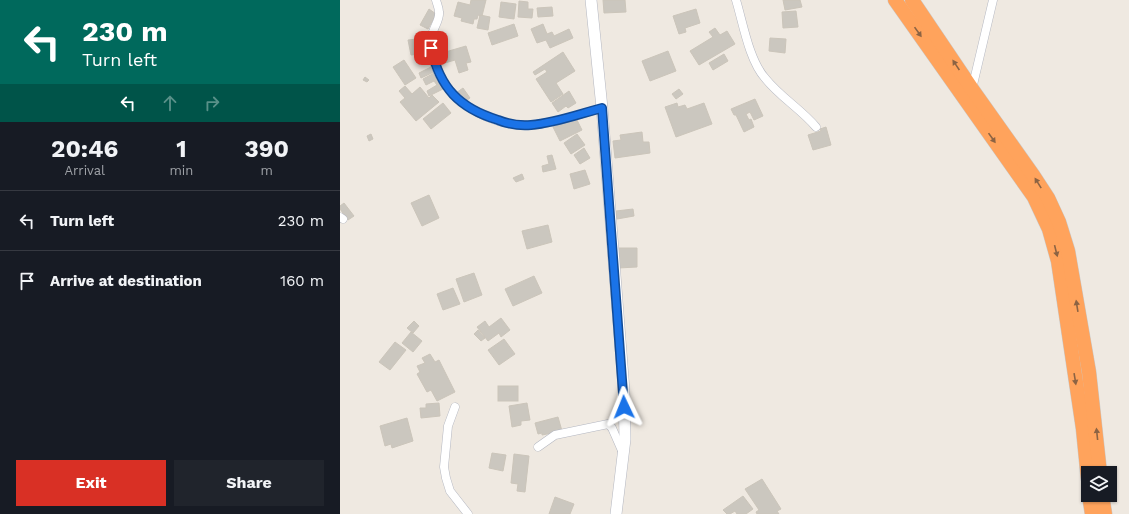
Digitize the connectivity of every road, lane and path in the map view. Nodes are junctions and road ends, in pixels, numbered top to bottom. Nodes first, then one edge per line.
1 (436, 0) edge
2 (591, 0) edge
3 (736, 0) edge
4 (896, 0) edge
5 (912, 0) edge
6 (994, 0) edge
7 (972, 89) junction
8 (602, 108) junction
9 (816, 127) dead end
10 (455, 407) dead end
11 (538, 447) dead end
12 (623, 454) junction
13 (1087, 466) edge
14 (1099, 466) edge
15 (1090, 502) edge
16 (1103, 502) edge
17 (468, 514) edge
18 (616, 514) edge
19 (1092, 514) edge
20 (1106, 514) edge

1 - 8 street
2 - 8 main road
3 - 9 street
4 -> 13 highway
7 -> 5 highway
6 - 7 street
14 -> 7 highway
8 - 12 main road
10 - 17 street
11 - 12 street
12 - 18 main road
15 - 19 highway
16 - 20 highway

